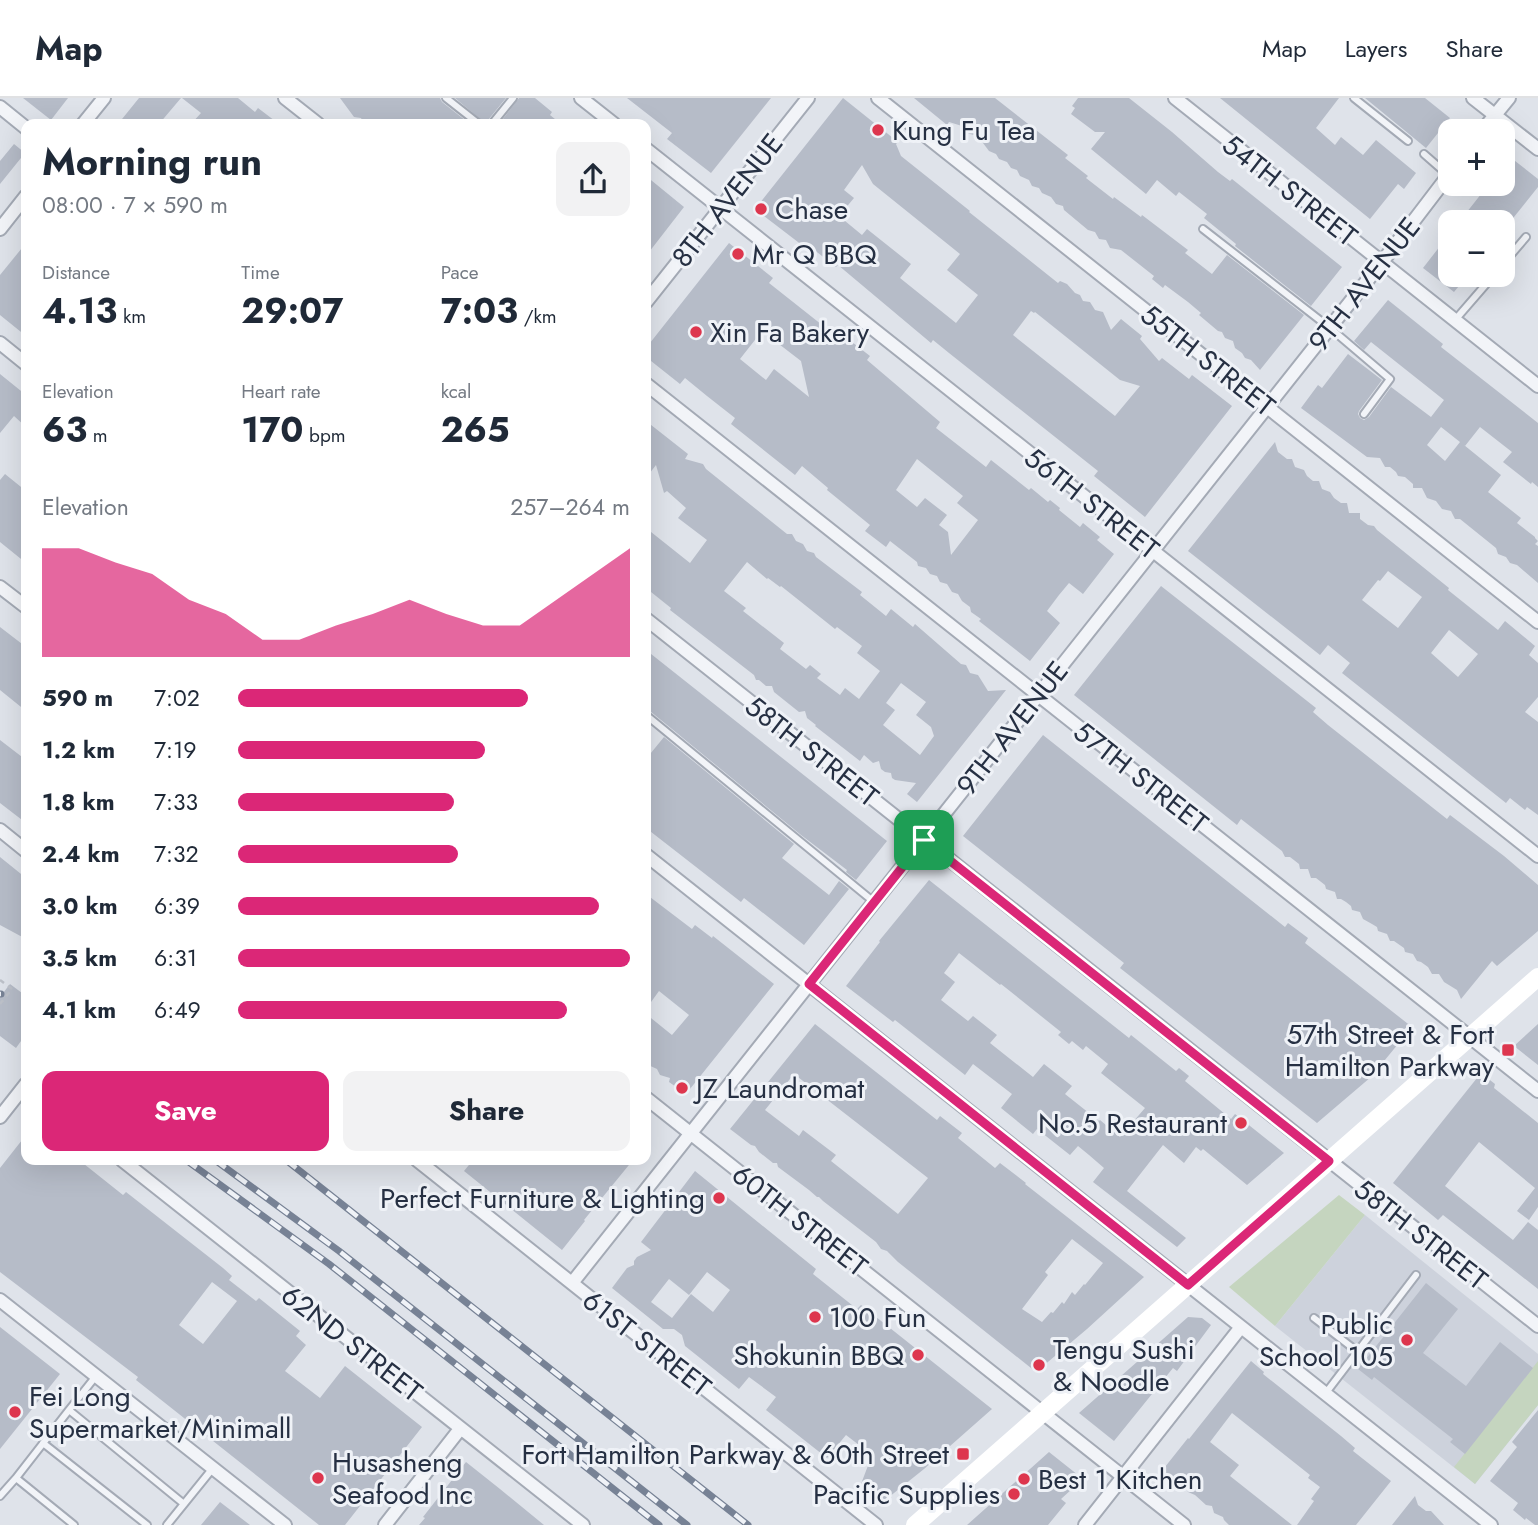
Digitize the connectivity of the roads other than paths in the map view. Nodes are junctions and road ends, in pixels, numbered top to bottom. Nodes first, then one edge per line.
1 (104, 98) edge
2 (285, 98) edge
3 (446, 98) edge
4 (513, 98) edge
5 (581, 98) edge
6 (808, 98) edge
7 (878, 98) edge
8 (1175, 98) edge
9 (1354, 98) edge
10 (1474, 98) edge
11 (1509, 98) edge
12 (0, 107) edge
13 (1495, 115) junction
14 (87, 119) edge
15 (312, 119) edge
16 (473, 119) edge
17 (496, 119) edge
18 (608, 119) edge
19 (1492, 119) edge
20 (21, 124) edge
21 (1408, 141) dead end
22 (1538, 149) edge
23 (651, 153) edge
24 (1424, 154) dead end
25 (1438, 165) edge
26 (1438, 189) edge
27 (21, 202) edge
28 (720, 208) junction
29 (0, 229) edge
30 (1203, 229) dead end
31 (1526, 237) dead end
32 (1515, 250) edge
33 (1381, 262) junction
34 (1484, 287) edge
35 (651, 296) edge
36 (1455, 320) junction
37 (1330, 328) junction
38 (0, 343) edge
39 (21, 360) edge
40 (1538, 386) edge
41 (651, 388) edge
42 (1267, 407) junction
43 (1364, 414) dead end
44 (1153, 551) junction
45 (0, 587) edge
46 (21, 603) edge
47 (1538, 622) edge
48 (651, 624) edge
49 (1038, 695) junction
50 (651, 719) edge
51 (0, 830) edge
52 (924, 840) junction
53 (21, 847) edge
54 (1538, 856) edge
55 (651, 859) edge
56 (874, 902) junction
57 (1538, 977) edge
58 (809, 984) junction
59 (1470, 1038) junction
60 (21, 1090) edge
61 (1538, 1091) edge
62 (651, 1102) edge
63 (0, 1117) edge
64 (691, 1134) junction
65 (1329, 1161) junction
66 (128, 1165) edge
67 (422, 1165) edge
68 (1416, 1275) dead end
69 (572, 1283) junction
70 (1188, 1285) junction
71 (0, 1300) edge
72 (1314, 1318) dead end
73 (1538, 1326) edge
74 (1241, 1327) junction
75 (1358, 1352) junction
76 (96, 1376) junction
77 (1325, 1394) junction
78 (69, 1410) junction
79 (1043, 1412) junction
80 (460, 1429) junction
81 (43, 1443) junction
82 (214, 1468) junction
83 (1123, 1477) junction
84 (16, 1478) junction
85 (0, 1496) edge
86 (184, 1504) junction
87 (74, 1525) edge
88 (147, 1525) edge
89 (167, 1525) edge
90 (285, 1525) edge
91 (385, 1525) edge
92 (583, 1525) edge
93 (876, 1525) edge
94 (915, 1525) edge
95 (1085, 1525) edge
96 (1184, 1525) edge
97 (1491, 1525) edge

1 - 14 street
2 - 15 street
3 - 16 lane
4 - 17 lane
5 - 18 street
6 - 28 street, 8TH AVENUE
7 - 42 street, 55TH STREET
8 - 33 street, 54TH STREET
9 - 21 lane
10 - 13 street
11 - 13 street
12 - 20 street
13 - 19 street
13 - 22 street
23 - 28 street, 56TH STREET
24 - 25 lane
26 - 33 street, 9TH AVENUE
27 - 29 street
28 - 35 street, 8TH AVENUE
28 - 44 street, 56TH STREET
30 - 37 lane
31 - 32 lane
33 - 36 street, 54TH STREET
33 - 37 street, 9TH AVENUE
34 - 36 lane
36 - 40 street, 54TH STREET
37 - 42 street, 9TH AVENUE
37 - 43 lane
38 - 39 street
41 - 49 street, 57TH STREET
42 - 44 street, 9TH AVENUE
42 - 47 street, 55TH STREET
44 - 49 street, 9TH AVENUE
44 - 54 street, 56TH STREET
45 - 46 street
48 - 52 street, 58TH STREET
49 - 52 street, 9TH AVENUE
49 - 59 street, 57TH STREET
50 - 56 lane
51 - 53 street
52 - 56 street, 9TH AVENUE
52 - 65 street, 58TH STREET
55 - 58 street
56 - 58 street, 9TH AVENUE
57 - 59 main road
58 - 64 street, 9TH AVENUE
58 - 70 street
59 - 61 street, 57TH STREET
59 - 65 main road
60 - 63 street
62 - 64 street, 60TH STREET
64 - 69 street, 9TH AVENUE
64 - 79 street, 60TH STREET
65 - 70 main road
65 - 73 street, 58TH STREET
66 - 80 street, 62ND STREET
67 - 69 street, 61ST STREET
68 - 75 lane
69 - 93 street, 61ST STREET
70 - 74 street
70 - 79 main road
71 - 76 street
72 - 75 lane
74 - 77 street
74 - 83 street
75 - 77 lane
76 - 78 lane
76 - 82 street
77 - 97 street
78 - 81 lane
78 - 86 lane
79 - 83 street, 60TH STREET
79 - 94 main road
80 - 91 street
80 - 92 street, 62ND STREET
81 - 84 lane
81 - 88 lane
82 - 86 lane
82 - 90 street
83 - 95 street
83 - 96 street, 60TH STREET
84 - 85 lane
84 - 87 lane
86 - 89 lane

